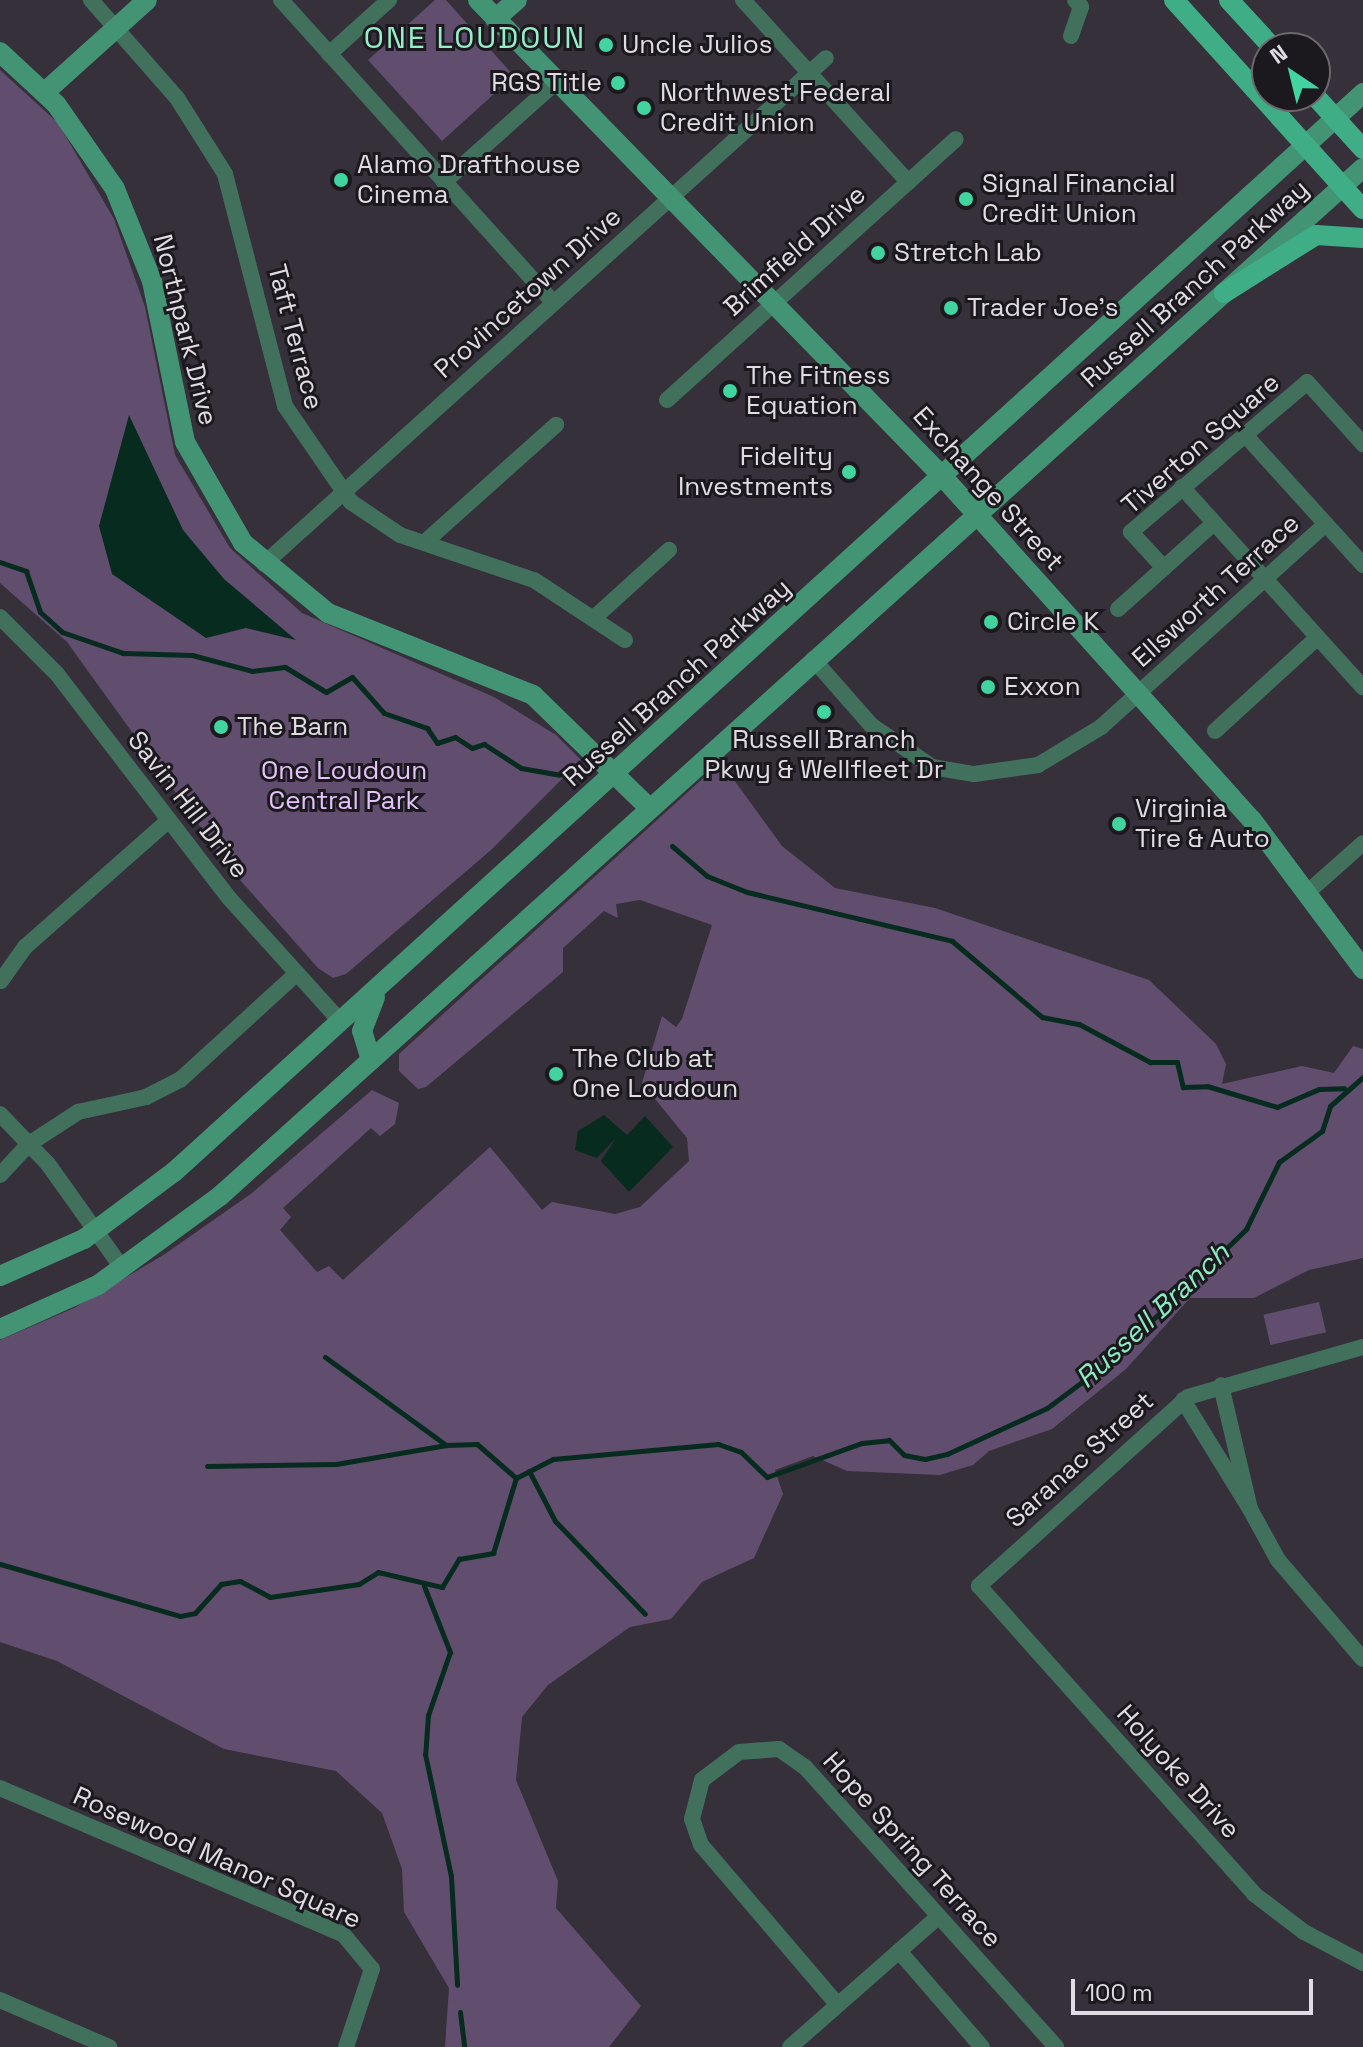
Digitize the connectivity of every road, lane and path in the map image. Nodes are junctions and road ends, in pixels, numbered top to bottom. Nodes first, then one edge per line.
1 (91, 0) edge
2 (147, 0) edge
3 (281, 0) edge
4 (389, 0) edge
5 (478, 0) edge
6 (517, 0) edge
7 (743, 0) edge
8 (1075, 0) edge
9 (1174, 0) edge
10 (1229, 0) edge
11 (495, 19) junction
12 (116, 28) junction
13 (1258, 32) edge
14 (1071, 36) dead end
15 (0, 52) edge
16 (329, 54) junction
17 (826, 58) dead end
18 (809, 73) junction
19 (555, 83) junction
20 (45, 92) junction
21 (1363, 93) edge
22 (1330, 112) edge
23 (1335, 118) junction
24 (956, 139) dead end
25 (1305, 145) junction
26 (1363, 149) edge
27 (1363, 168) edge
28 (444, 182) junction
29 (908, 182) junction
30 (1342, 186) junction
31 (668, 200) junction
32 (1363, 209) edge
33 (1363, 238) edge
34 (1224, 293) junction
35 (553, 302) junction
36 (776, 302) junction
37 (667, 400) dead end
38 (556, 425) dead end
39 (1247, 437) junction
40 (1363, 444) edge
41 (943, 477) junction
42 (1182, 487) junction
43 (343, 492) junction
44 (976, 514) junction
45 (1214, 523) junction
46 (1326, 524) junction
47 (425, 542) junction
48 (669, 550) dead end
49 (264, 564) junction
50 (1363, 565) edge
51 (1164, 568) junction
52 (1265, 579) junction
53 (1118, 609) dead end
54 (0, 617) edge
55 (595, 617) junction
56 (1318, 637) junction
57 (625, 640) dead end
58 (813, 659) junction
59 (1363, 687) edge
60 (1137, 694) junction
61 (1215, 731) dead end
62 (616, 773) junction
63 (649, 808) junction
64 (169, 820) junction
65 (1363, 843) edge
66 (1309, 891) junction
67 (1363, 969) edge
68 (296, 974) junction
69 (386, 980) junction
70 (1, 981) edge
71 (340, 1021) junction
72 (371, 1060) junction
73 (0, 1114) edge
74 (29, 1144) junction
75 (0, 1175) edge
76 (97, 1230) junction
77 (123, 1269) junction
78 (0, 1276) edge
79 (0, 1329) edge
80 (1363, 1347) edge
81 (1221, 1385) junction
82 (1183, 1400) junction
83 (1250, 1509) junction
84 (979, 1586) joint
85 (1363, 1659) edge
86 (0, 1788) edge
87 (939, 1916) junction
88 (899, 1951) junction
89 (1363, 1963) edge
90 (0, 2000) edge
91 (837, 2004) junction
92 (109, 2047) edge
93 (346, 2047) edge
94 (790, 2047) edge
95 (982, 2047) edge
96 (1056, 2047) edge

1 - 12 street, Taft Terrace
2 - 12 main road
3 - 16 street
4 - 16 street
5 - 11 main road, Exchange Street
6 - 11 main road
7 - 18 street
8 - 14 street
9 - 25 main road
10 - 13 main road
11 - 19 main road, Exchange Street
12 - 20 main road
12 - 43 street, Taft Terrace
15 - 20 main road, Northpark Drive
16 - 28 street
17 - 18 street, Provincetown Drive
18 - 29 street
18 - 31 street, Provincetown Drive
19 - 28 street
19 - 31 main road, Exchange Street
20 - 49 main road, Northpark Drive
21 - 23 main road, Russell Branch Parkway
22 - 23 main road
23 - 25 main road, Russell Branch Parkway
23 - 26 main road
24 - 29 street, Brimfield Drive
25 - 30 main road
25 - 41 main road, Russell Branch Parkway
27 - 30 main road, Russell Branch Parkway
28 - 35 street
29 - 36 street, Brimfield Drive
30 - 32 main road
30 - 34 main road, Russell Branch Parkway
31 - 35 street, Provincetown Drive
31 - 36 main road, Exchange Street
33 - 34 main road
34 - 44 main road, Russell Branch Parkway
35 - 43 street, Provincetown Drive
36 - 37 street, Brimfield Drive
36 - 41 main road, Exchange Street
38 - 47 street
39 - 40 street, Tiverton Square
39 - 42 street, Tiverton Square
39 - 46 street
41 - 44 main road, Exchange Street
41 - 62 main road, Russell Branch Parkway
42 - 45 street
42 - 51 street, Tiverton Square
43 - 47 street, Taft Terrace
43 - 49 street, Provincetown Drive
44 - 58 main road, Russell Branch Parkway
44 - 60 main road, Exchange Street
45 - 51 street
45 - 52 street
46 - 50 street
46 - 52 street, Ellsworth Terrace
47 - 55 street, Taft Terrace
48 - 55 street
49 - 62 main road, Northpark Drive
51 - 53 street
52 - 56 street
52 - 60 street, Ellsworth Terrace
54 - 64 street, Savin Hill Drive
55 - 57 street, Taft Terrace
56 - 59 street
56 - 61 street
58 - 60 street, Ellsworth Terrace
58 - 63 main road, Russell Branch Parkway
60 - 66 main road, Exchange Street
62 - 63 main road, Northpark Drive
62 - 69 main road, Russell Branch Parkway
63 - 72 main road, Russell Branch Parkway
64 - 68 street, Savin Hill Drive
64 - 70 street
65 - 66 street
66 - 67 main road, Exchange Street
68 - 71 street, Savin Hill Drive
68 - 74 street
69 - 71 main road, Russell Branch Parkway
69 - 72 main road
71 - 76 main road, Russell Branch Parkway
72 - 77 main road, Russell Branch Parkway
73 - 74 street
74 - 75 street
74 - 76 street
76 - 77 street
76 - 78 main road, Russell Branch Parkway
77 - 79 main road, Russell Branch Parkway
80 - 81 street, Saranac Street
81 - 82 street, Saranac Street
81 - 83 street
82 - 83 street
82 - 84 street, Saranac Street
83 - 85 street
84 - 89 street, Holyoke Drive
86 - 93 street, Rosewood Manor Square
87 - 88 street
87 - 91 street, Hope Spring Terrace
87 - 96 street, Hope Spring Terrace
88 - 91 street
88 - 95 street
90 - 92 street
91 - 94 street

